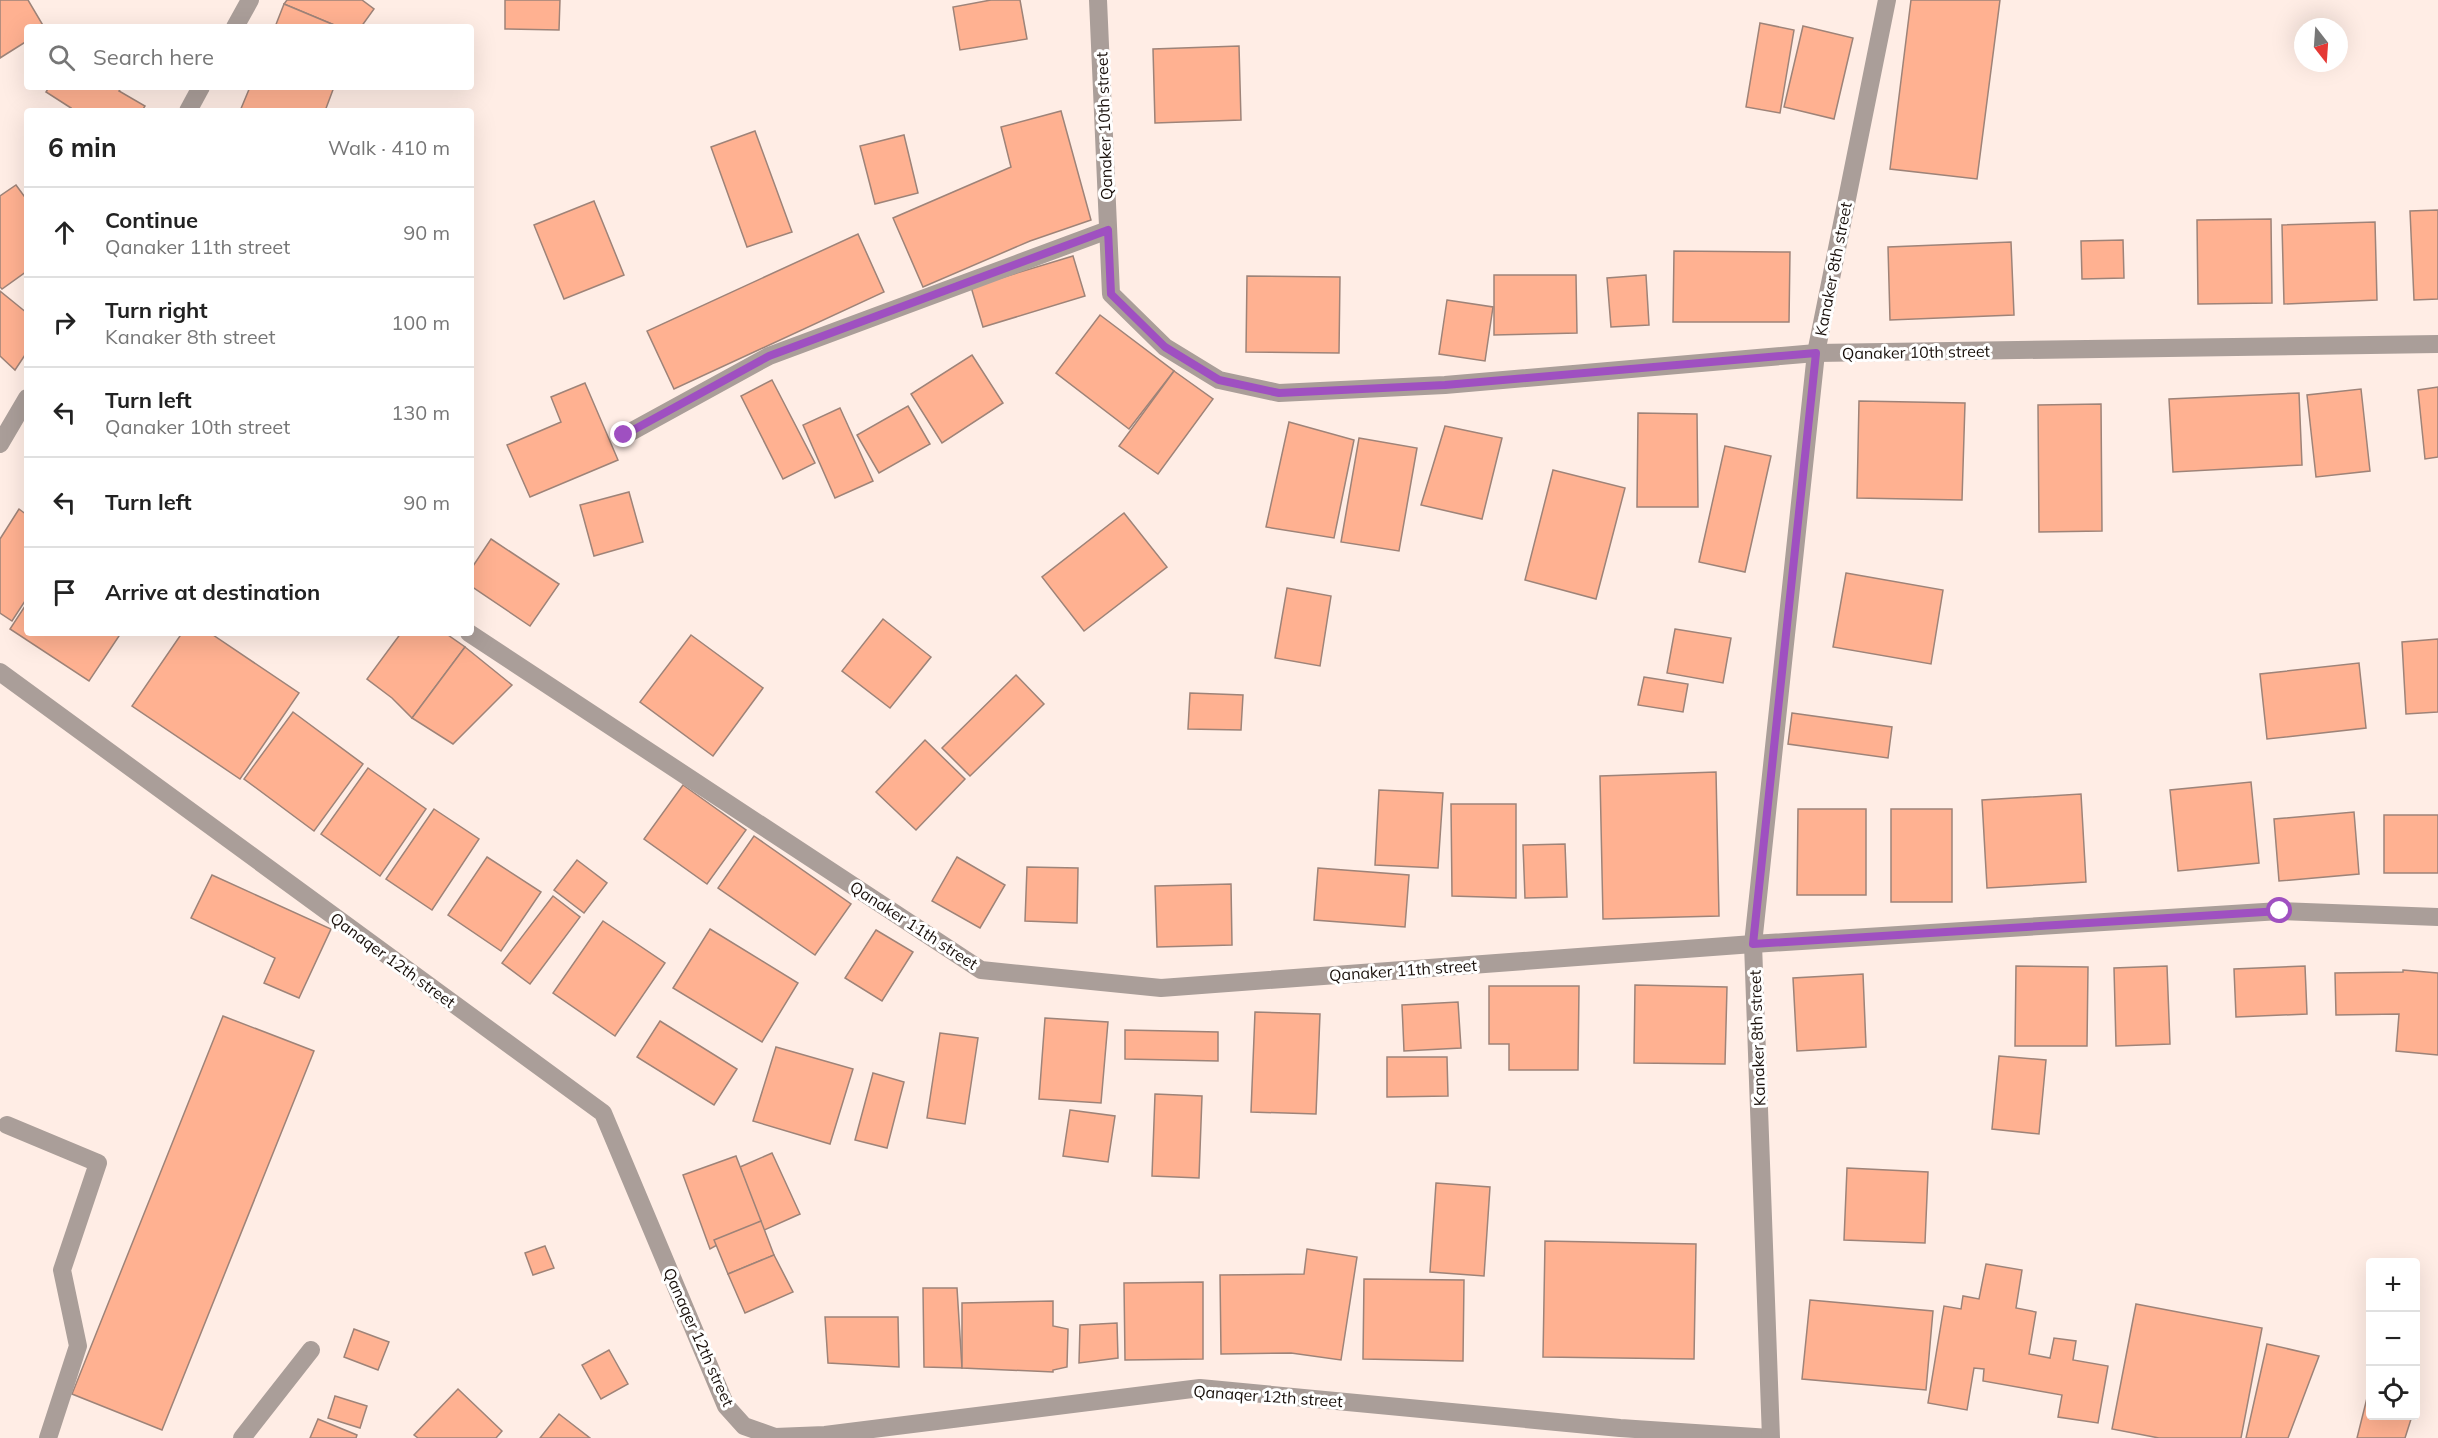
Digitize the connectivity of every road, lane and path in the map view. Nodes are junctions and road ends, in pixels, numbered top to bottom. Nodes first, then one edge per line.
1 (250, 0) edge
2 (1098, 0) edge
3 (1887, 0) edge
4 (237, 24) edge
5 (199, 90) edge
6 (190, 108) edge
7 (1108, 230) junction
8 (2438, 344) edge
9 (1816, 353) junction
10 (24, 403) edge
11 (624, 435) dead end
12 (0, 444) edge
13 (474, 636) edge
14 (0, 672) edge
15 (2438, 917) edge
16 (1753, 944) junction
17 (7, 1125) dead end
18 (311, 1350) dead end
19 (48, 1438) edge
20 (242, 1438) edge
21 (1771, 1438) edge

1 - 4 street
2 - 7 street, Qanaker 10th street
3 - 9 street, Kanaker 8th street
5 - 6 street
7 - 9 street, Qanaker 10th street
7 - 11 street
8 - 9 street, Qanaker 10th street
9 - 16 street, Kanaker 8th street
10 - 12 street
13 - 16 street, Qanaker 11th street
14 - 21 street, Qanaqer 12th street
15 - 16 street, Qanaker 11th street
16 - 21 street, Kanaker 8th street
17 - 19 street
18 - 20 street

